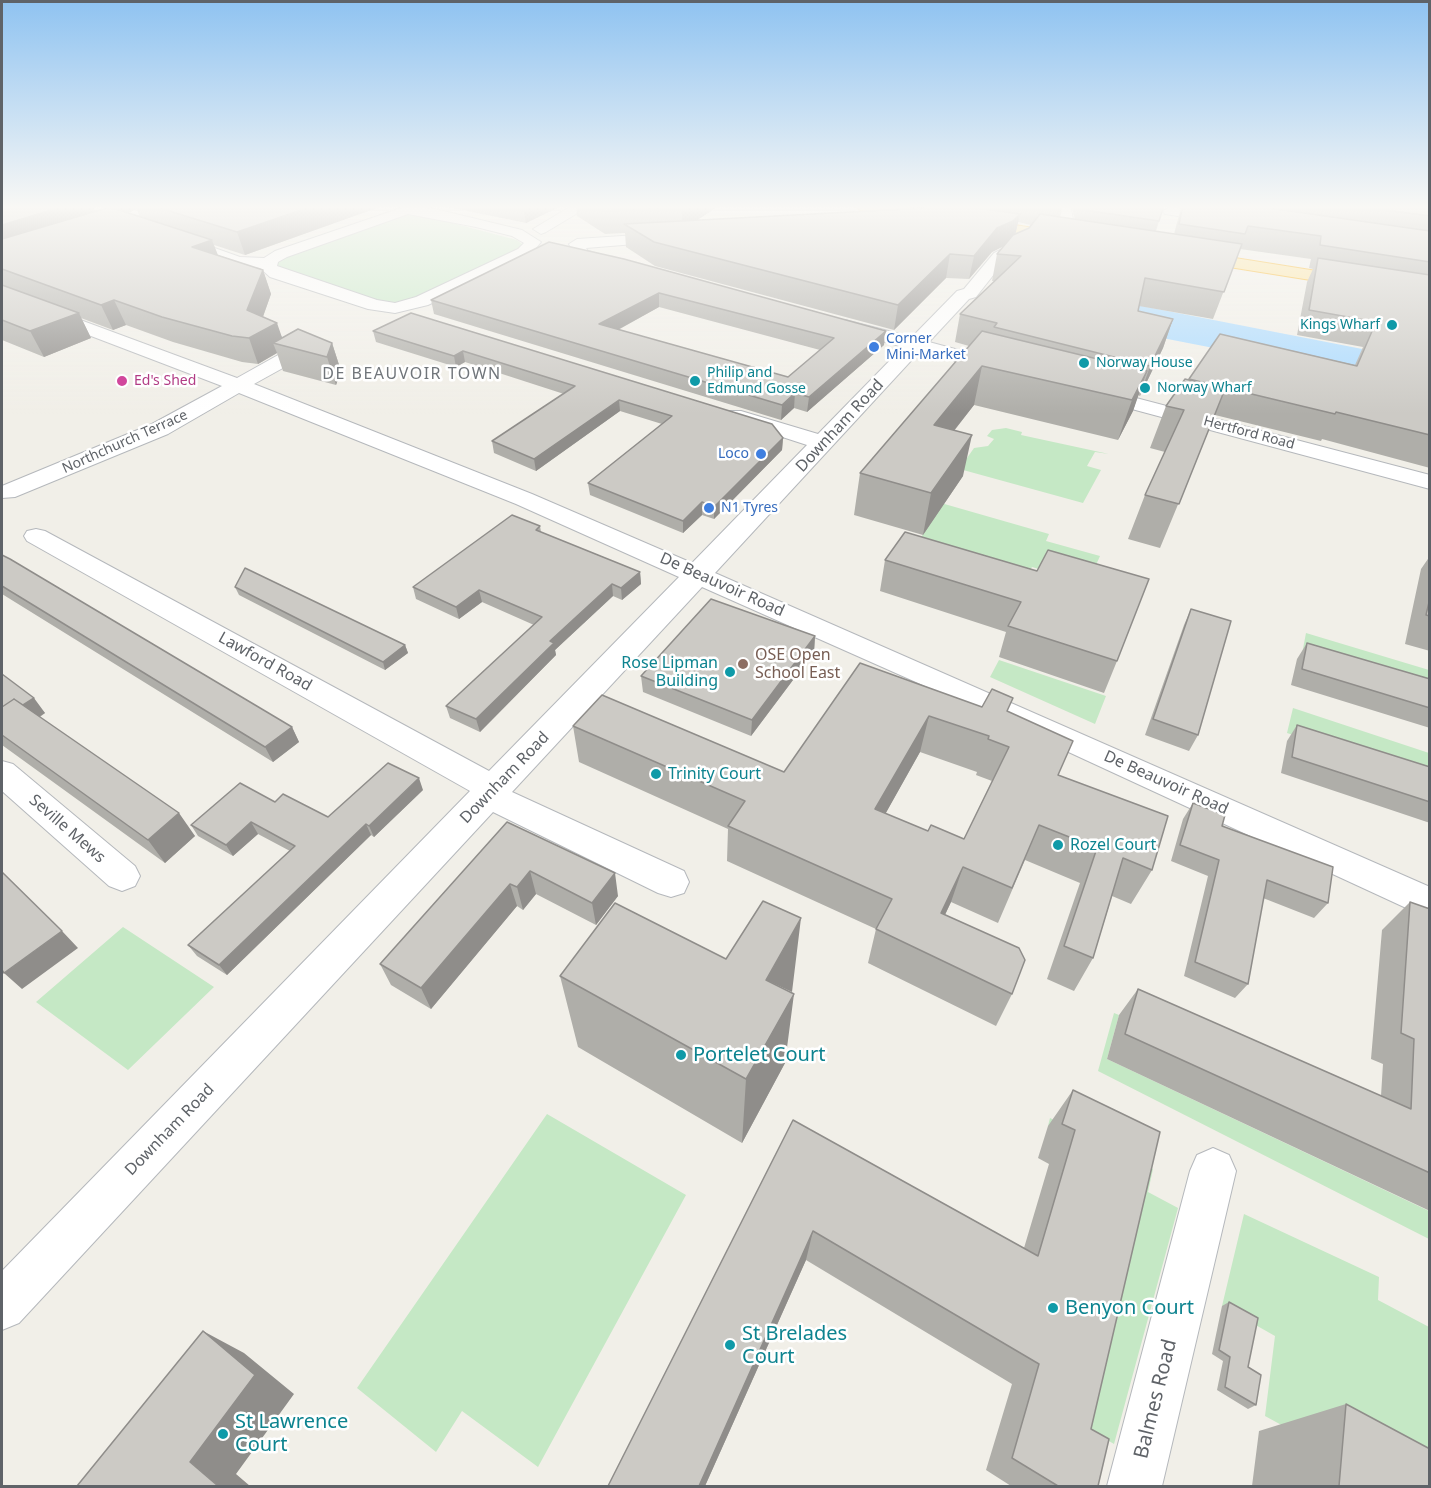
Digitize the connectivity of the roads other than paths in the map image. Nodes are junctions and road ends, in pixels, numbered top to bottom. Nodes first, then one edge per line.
1 (280, 274) edge
2 (477, 274) edge
3 (984, 274) edge
4 (1307, 274) edge
5 (1430, 294) edge
6 (2, 296) edge
7 (825, 320) edge
8 (917, 344) junction
9 (303, 349) edge
10 (1022, 373) edge
11 (237, 386) junction
12 (1070, 386) edge
13 (711, 408) edge
14 (823, 443) junction
15 (1430, 482) edge
16 (7, 492) dead end
17 (36, 536) dead end
18 (697, 576) junction
19 (5, 781) edge
20 (491, 792) junction
21 (122, 876) dead end
22 (671, 882) dead end
23 (1430, 904) edge
24 (1213, 1171) dead end
25 (2, 1306) edge
26 (1134, 1486) edge

1 - 2 street
3 - 8 street, Downham Road
4 - 5 highway
6 - 11 street, De Beauvoir Road
7 - 8 street
8 - 10 street
8 - 14 street, Downham Road
9 - 11 street, Northchurch Terrace
11 - 16 street, Northchurch Terrace
11 - 18 street, De Beauvoir Road
12 - 15 street, Hertford Road
13 - 14 street
14 - 18 street, Downham Road
17 - 20 street, Lawford Road
18 - 20 street, Downham Road
18 - 23 street, De Beauvoir Road
19 - 21 street, Seville Mews
20 - 22 street, Lawford Road
20 - 25 street, Downham Road
24 - 26 street, Balmes Road

